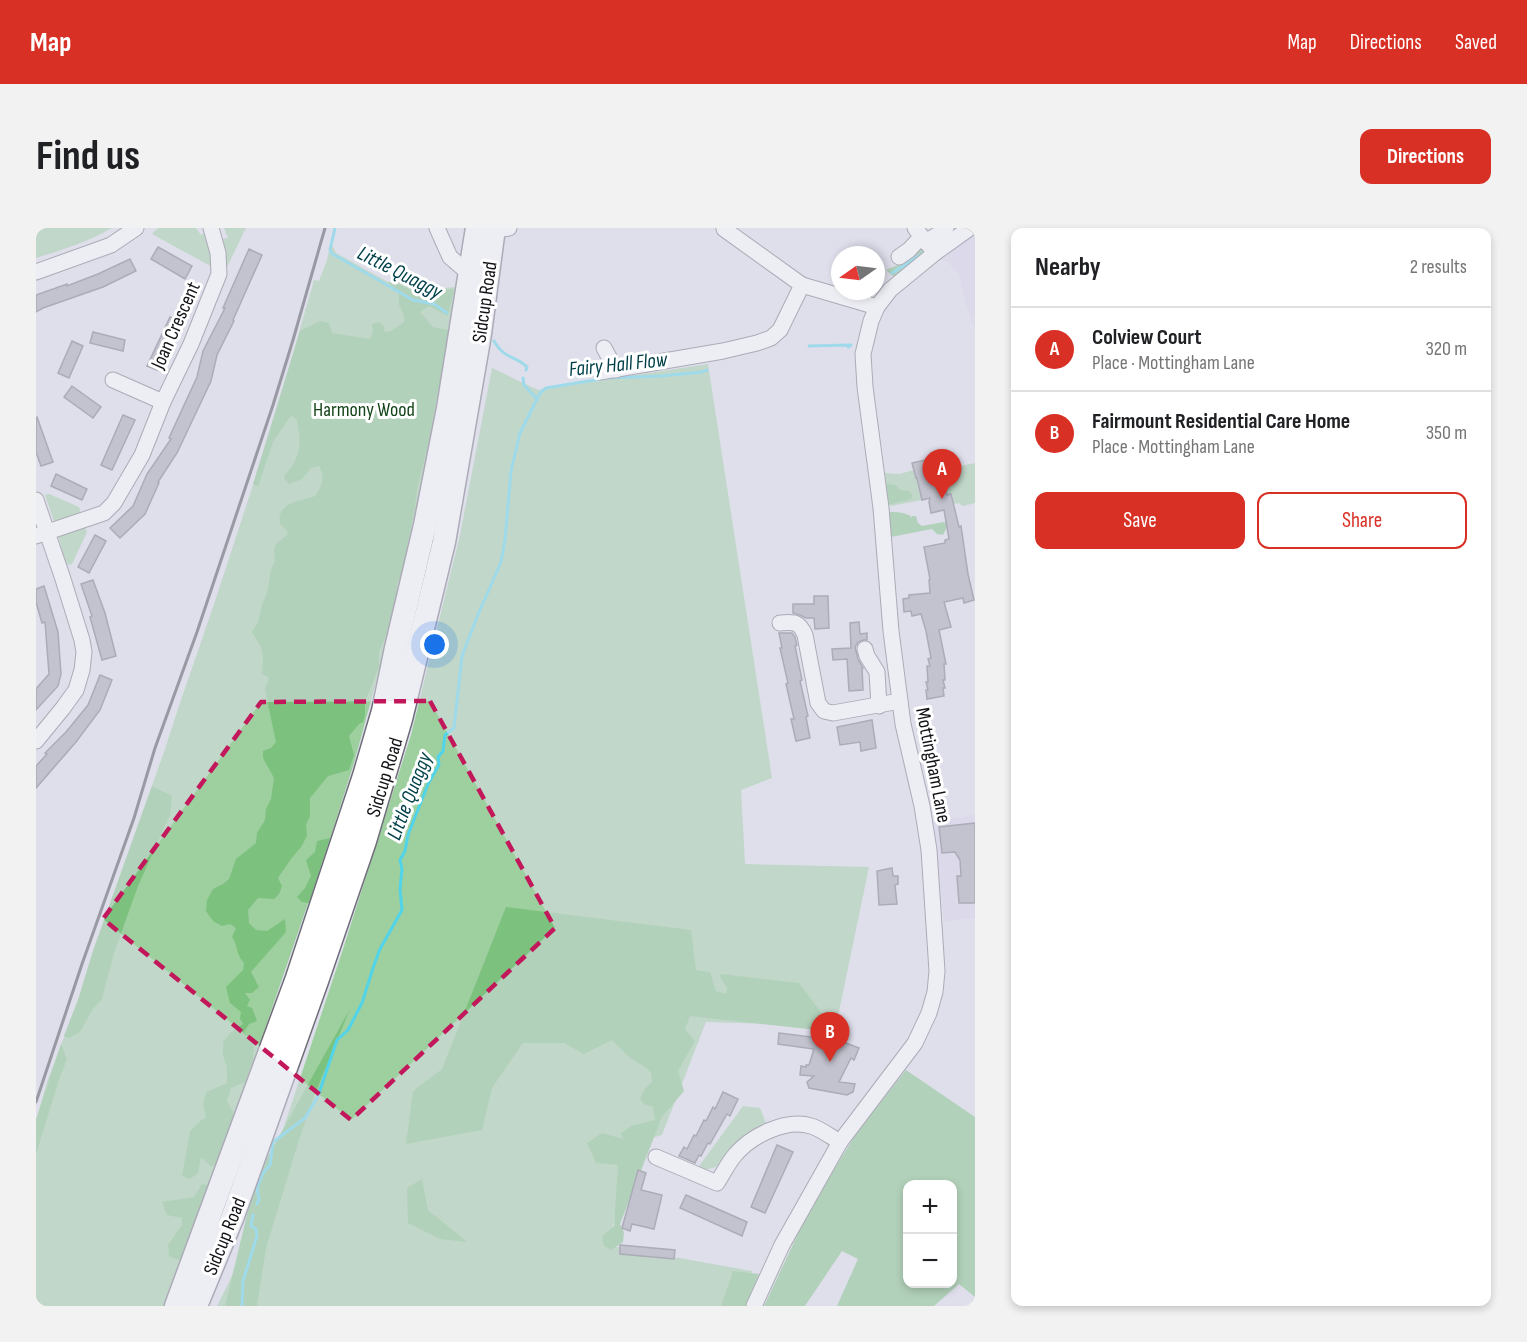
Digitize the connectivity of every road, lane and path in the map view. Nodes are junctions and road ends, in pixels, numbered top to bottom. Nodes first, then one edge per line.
1 (136, 228) edge
2 (211, 228) edge
3 (437, 228) edge
4 (945, 228) edge
5 (970, 228) edge
6 (494, 229) edge
7 (724, 229) edge
8 (924, 240) edge
9 (904, 253) dead end
10 (36, 272) edge
11 (471, 275) junction
12 (802, 285) junction
13 (877, 307) junction
14 (604, 348) dead end
15 (113, 380) dead end
16 (163, 402) junction
17 (36, 501) edge
18 (41, 535) edge
19 (780, 623) dead end
20 (865, 649) dead end
21 (900, 701) junction
22 (879, 706) junction
23 (36, 741) edge
24 (840, 1142) junction
25 (656, 1157) dead end
26 (176, 1306) edge
27 (196, 1306) edge
28 (754, 1306) edge

1 - 10 street
2 - 16 street, Joan Crescent
3 - 11 street, Sidcup Road
4 - 8 street
5 - 8 street, Mottingham Lane
6 - 11 highway, Sidcup Road
6 - 27 highway, Sidcup Road
7 - 12 street
8 - 9 street
8 - 13 street, Mottingham Lane
11 - 26 highway, Sidcup Road
12 - 13 street
12 - 14 street
13 - 21 street, Mottingham Lane
15 - 16 street, Joan Crescent
16 - 18 street, Joan Crescent
17 - 18 street
18 - 23 street
19 - 22 street
20 - 22 street
21 - 22 street
21 - 24 street, Mottingham Lane
24 - 25 street
24 - 28 street, Mottingham Lane

